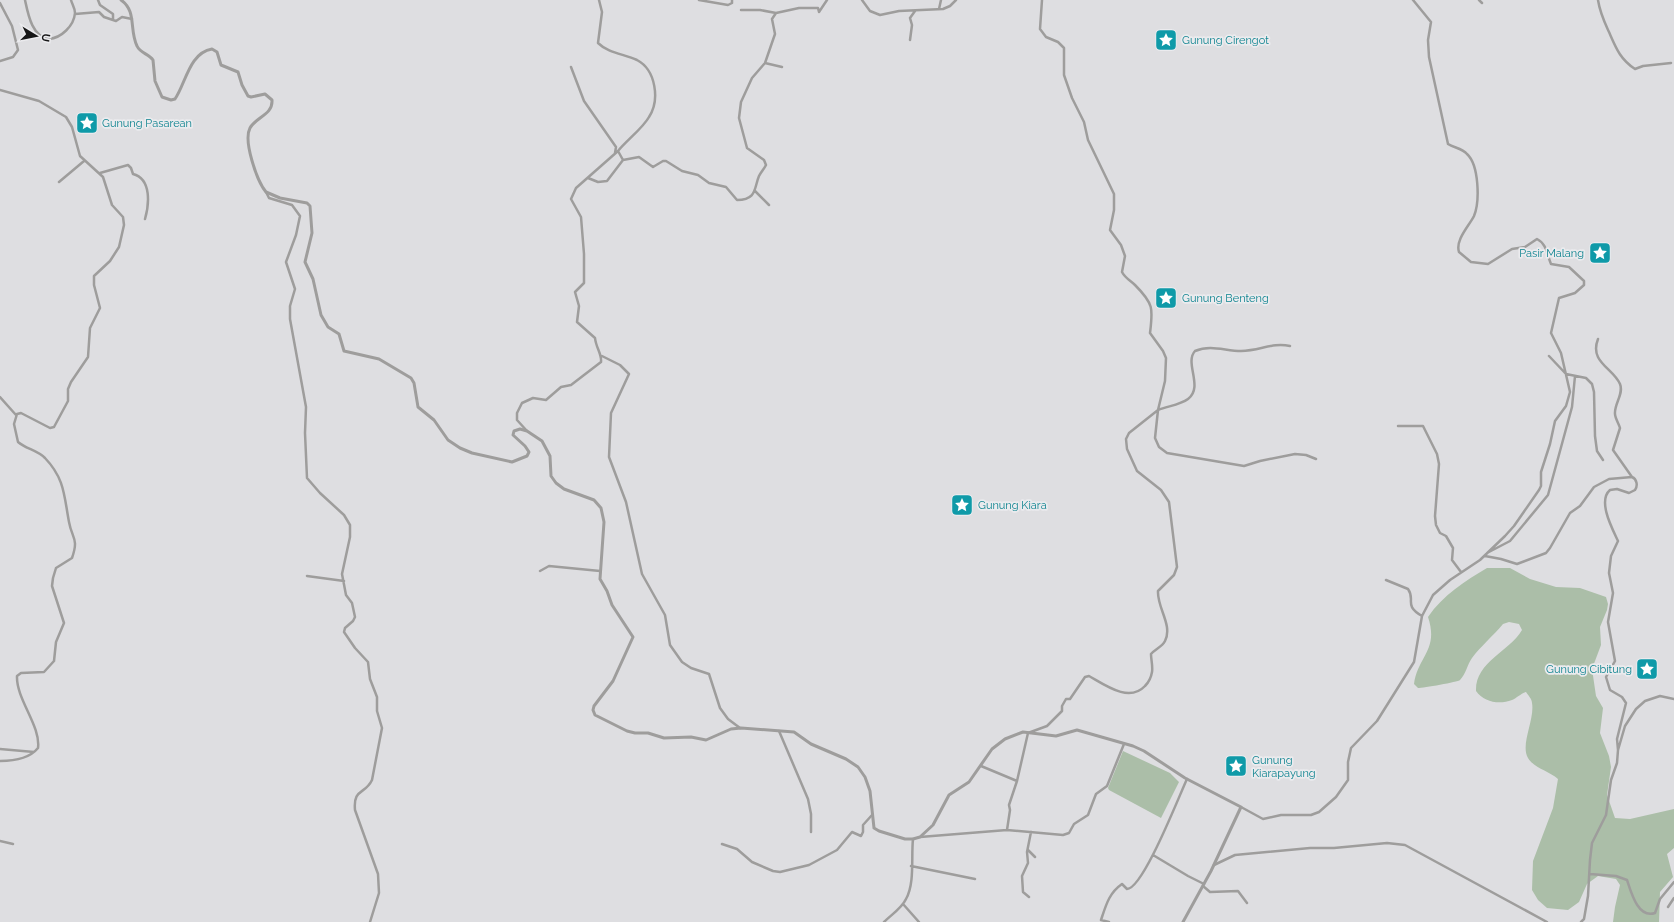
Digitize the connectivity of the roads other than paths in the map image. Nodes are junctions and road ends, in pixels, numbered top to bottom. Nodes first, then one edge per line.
1 (25, 0) edge
2 (71, 0) edge
3 (98, 0) edge
4 (121, 0) edge
5 (600, 0) edge
6 (699, 0) edge
7 (732, 0) edge
8 (827, 0) edge
9 (862, 0) edge
10 (941, 0) edge
11 (956, 0) edge
12 (1042, 0) edge
13 (1413, 0) edge
14 (1598, 0) edge
15 (0, 3) edge
16 (741, 10) dead end
17 (915, 10) junction
18 (939, 10) junction
19 (75, 14) junction
20 (776, 14) junction
21 (113, 19) junction
22 (132, 19) junction
23 (910, 40) dead end
24 (0, 61) edge
25 (764, 63) junction
26 (1671, 63) dead end
27 (571, 67) dead end
28 (782, 67) dead end
29 (0, 90) edge
30 (618, 151) junction
31 (609, 160) junction
32 (623, 160) junction
33 (84, 161) junction
34 (100, 173) junction
35 (588, 178) junction
36 (59, 182) dead end
37 (755, 191) junction
38 (266, 192) junction
39 (769, 205) dead end
40 (145, 219) dead end
41 (1598, 339) dead end
42 (1290, 346) dead end
43 (602, 356) junction
44 (1549, 356) dead end
45 (1566, 374) junction
46 (1575, 376) junction
47 (0, 397) edge
48 (1158, 410) junction
49 (16, 415) junction
50 (1398, 426) dead end
51 (527, 431) junction
52 (1316, 459) dead end
53 (1603, 460) dead end
54 (1632, 477) junction
55 (1485, 555) junction
56 (540, 571) dead end
57 (600, 571) junction
58 (1461, 572) junction
59 (307, 576) dead end
60 (1386, 580) dead end
61 (344, 581) junction
62 (1422, 616) junction
63 (1674, 699) edge
64 (741, 728) junction
65 (779, 731) junction
66 (1028, 733) junction
67 (1124, 744) junction
68 (0, 749) edge
69 (1618, 750) junction
70 (34, 752) junction
71 (0, 761) edge
72 (981, 766) junction
73 (1187, 779) junction
74 (1017, 781) junction
75 (1240, 808) junction
76 (872, 815) junction
77 (1007, 830) junction
78 (811, 832) dead end
79 (1030, 832) junction
80 (920, 837) junction
81 (913, 839) junction
82 (0, 841) edge
83 (13, 844) dead end
84 (722, 844) dead end
85 (1027, 850) junction
86 (1153, 855) junction
87 (1035, 857) dead end
88 (911, 866) junction
89 (1213, 866) junction
90 (1590, 874) junction
91 (975, 879) dead end
92 (1674, 882) edge
93 (1204, 884) junction
94 (1029, 897) dead end
95 (1674, 898) edge
96 (1247, 903) dead end
97 (902, 904) junction
98 (1668, 907) dead end
99 (370, 922) edge
100 (884, 922) edge
101 (919, 922) edge
102 (1109, 922) edge
103 (1183, 922) edge
104 (1547, 922) edge
105 (1581, 922) edge

1 - 19 street
2 - 19 street
3 - 21 street
4 - 22 street
5 - 30 street
6 - 7 street
8 - 20 street
9 - 17 street
10 - 18 street
11 - 18 street
12 - 48 street
13 - 45 street
14 - 26 street
15 - 24 street
16 - 20 street
17 - 18 street
17 - 23 street
19 - 21 street
20 - 25 street
21 - 22 street
22 - 38 street
25 - 28 street
25 - 37 street
27 - 31 street
29 - 33 street
30 - 31 street
30 - 32 street
31 - 35 street
32 - 35 street
32 - 37 street
33 - 34 street
33 - 36 street
34 - 40 street
34 - 49 street
35 - 43 street
37 - 39 street
38 - 51 street
38 - 61 street
41 - 54 street
42 - 48 street
43 - 51 street
43 - 64 street
44 - 45 street
45 - 46 street
45 - 55 street
46 - 53 street
46 - 55 street
47 - 49 street
48 - 52 street
48 - 66 street
49 - 70 street
50 - 58 street
51 - 57 street
54 - 55 street
54 - 69 street
55 - 58 street
56 - 57 street
57 - 64 street
58 - 62 street
59 - 61 street
60 - 62 street
61 - 99 street
62 - 75 street
63 - 69 street
64 - 65 street
65 - 76 street
65 - 78 street
66 - 67 street
66 - 72 street
66 - 74 street
67 - 73 street
67 - 79 street
68 - 70 street
69 - 90 street
70 - 71 street
72 - 74 street
72 - 80 street
73 - 75 street
73 - 86 street
74 - 77 street
75 - 89 street
76 - 81 street
76 - 84 street
77 - 79 street
77 - 80 street
79 - 85 street
80 - 81 street
81 - 88 street
82 - 83 street
85 - 87 street
85 - 94 street
86 - 93 street
86 - 102 street
88 - 91 street
88 - 97 street
89 - 93 street
89 - 104 street
90 - 92 street
90 - 105 street
93 - 96 street
93 - 103 street
95 - 98 street
97 - 100 street
97 - 101 street

